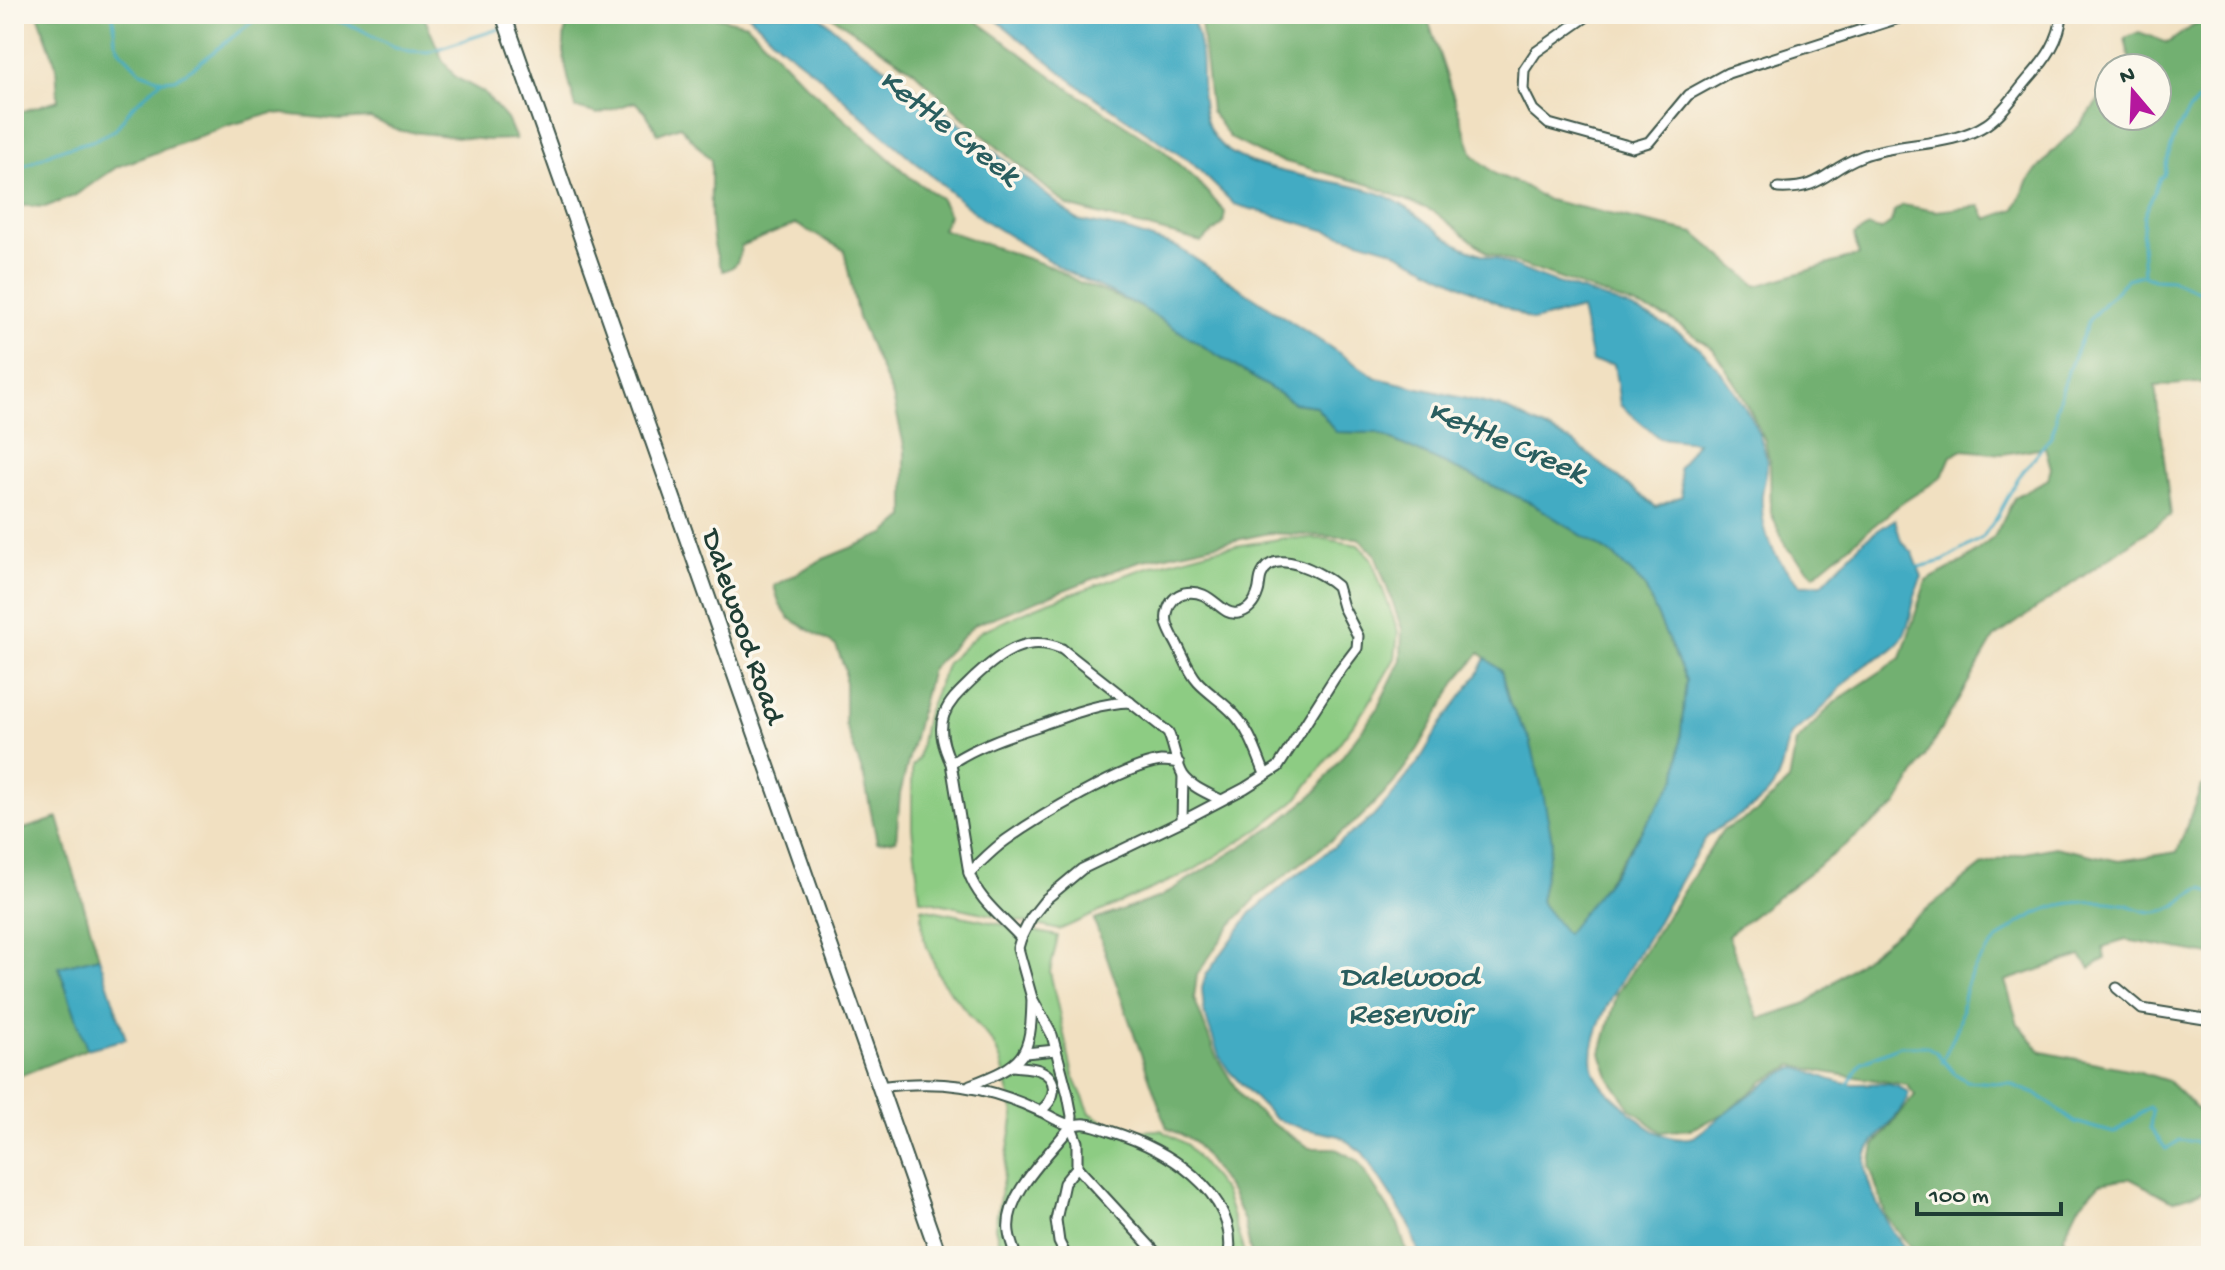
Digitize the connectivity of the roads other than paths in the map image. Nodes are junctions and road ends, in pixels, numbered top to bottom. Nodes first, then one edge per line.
1 (503, 14) edge
2 (1590, 14) edge
3 (1911, 14) edge
4 (2062, 14) edge
5 (1778, 188) dead end
6 (1130, 702) junction
7 (951, 763) junction
8 (1179, 763) junction
9 (1265, 774) junction
10 (1183, 776) junction
11 (1221, 800) junction
12 (1182, 821) junction
13 (969, 873) junction
14 (1021, 938) junction
15 (2117, 988) dead end
16 (1032, 998) junction
17 (2211, 1020) edge
18 (1056, 1050) junction
19 (1025, 1053) junction
20 (1012, 1066) junction
21 (969, 1085) junction
22 (879, 1087) junction
23 (1040, 1111) junction
24 (1071, 1126) junction
25 (1077, 1167) junction
26 (939, 1256) edge
27 (1016, 1256) edge
28 (1066, 1256) edge
29 (1159, 1256) edge
30 (1229, 1256) edge

1 - 22 main road, Dalewood Road
2 - 3 street
4 - 5 street
6 - 7 street
6 - 7 street
6 - 8 street
7 - 13 street
8 - 10 street
8 - 13 street
9 - 9 street
9 - 11 street
10 - 11 street
10 - 12 street
11 - 12 street
12 - 14 street
13 - 14 street
14 - 16 street
15 - 17 street
16 - 18 street
16 - 19 street
18 - 19 street
18 - 24 street
19 - 20 street
20 - 21 street
20 - 23 street
21 - 22 street
21 - 23 street
22 - 26 main road, Dalewood Road
23 - 24 street
24 - 25 street
24 - 27 street
24 - 30 street
25 - 28 street
25 - 29 street

